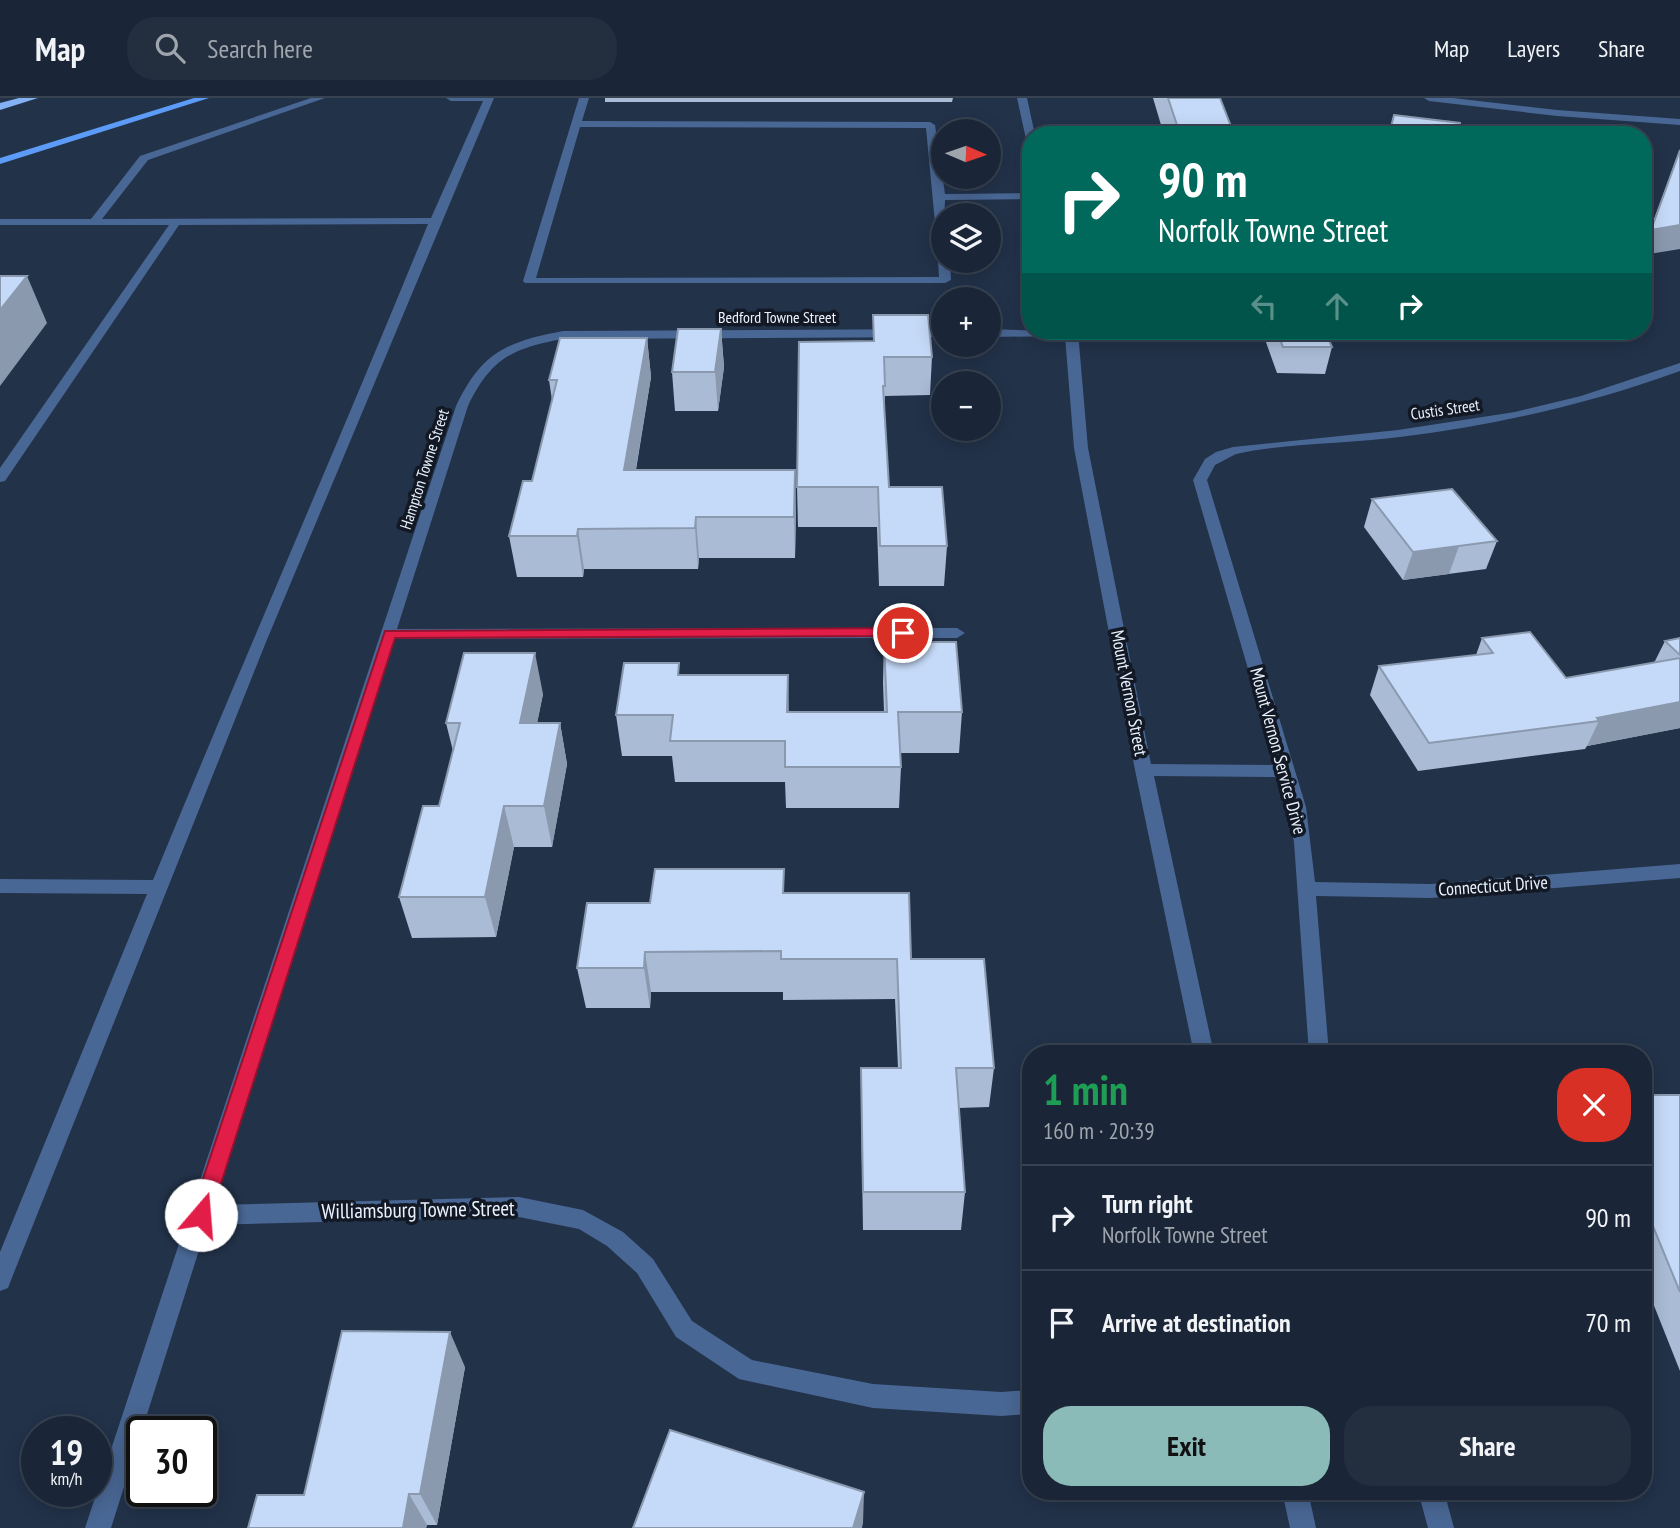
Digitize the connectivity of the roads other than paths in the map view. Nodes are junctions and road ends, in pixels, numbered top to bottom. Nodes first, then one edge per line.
1 (32, 98) edge
2 (204, 98) edge
3 (320, 98) edge
4 (451, 98) edge
5 (584, 98) edge
6 (1022, 98) edge
7 (1429, 98) edge
8 (0, 107) edge
9 (1680, 122) edge
10 (577, 124) junction
11 (1028, 126) edge
12 (0, 161) edge
13 (1022, 196) edge
14 (940, 197) junction
15 (940, 203) edge
16 (0, 222) edge
17 (94, 222) junction
18 (176, 222) junction
19 (435, 222) junction
20 (945, 273) edge
21 (1022, 332) edge
22 (931, 333) edge
23 (1001, 333) edge
24 (1073, 340) edge
25 (526, 342) joint
26 (1680, 368) edge
27 (1210, 460) joint
28 (0, 478) edge
29 (957, 633) dead end
30 (390, 634) junction
31 (1144, 770) junction
32 (1286, 771) junction
33 (1680, 871) edge
34 (0, 886) edge
35 (160, 887) junction
36 (1306, 889) junction
37 (1202, 1045) edge
38 (1318, 1045) edge
39 (201, 1215) junction
40 (0, 1280) edge
41 (1022, 1403) edge
42 (1297, 1500) edge
43 (1433, 1500) edge
44 (98, 1528) edge
45 (1303, 1528) edge
46 (1441, 1528) edge

1 - 8 highway
2 - 12 main road
3 - 17 street
4 - 19 street
5 - 10 street
6 - 11 street
7 - 9 street
10 - 14 street
10 - 20 street
13 - 14 street
14 - 15 street
16 - 17 street
17 - 18 street
18 - 19 street
18 - 28 street
19 - 35 street
21 - 23 street
22 - 25 street, Bedford Towne Street
24 - 31 street, Mount Vernon Street
25 - 30 street, Hampton Towne Street
26 - 27 street, Custis Street
27 - 32 street, Mount Vernon Service Drive
29 - 30 street
30 - 39 street, Hampton Towne Street
31 - 32 street
31 - 37 street, Mount Vernon Street
32 - 36 street, Mount Vernon Service Drive
33 - 36 street, Connecticut Drive
34 - 35 street
35 - 40 street
36 - 38 street, Mount Vernon Service Drive
39 - 41 street, Williamsburg Towne Street
39 - 44 street, Hampton Towne Street
42 - 45 street
43 - 46 street

